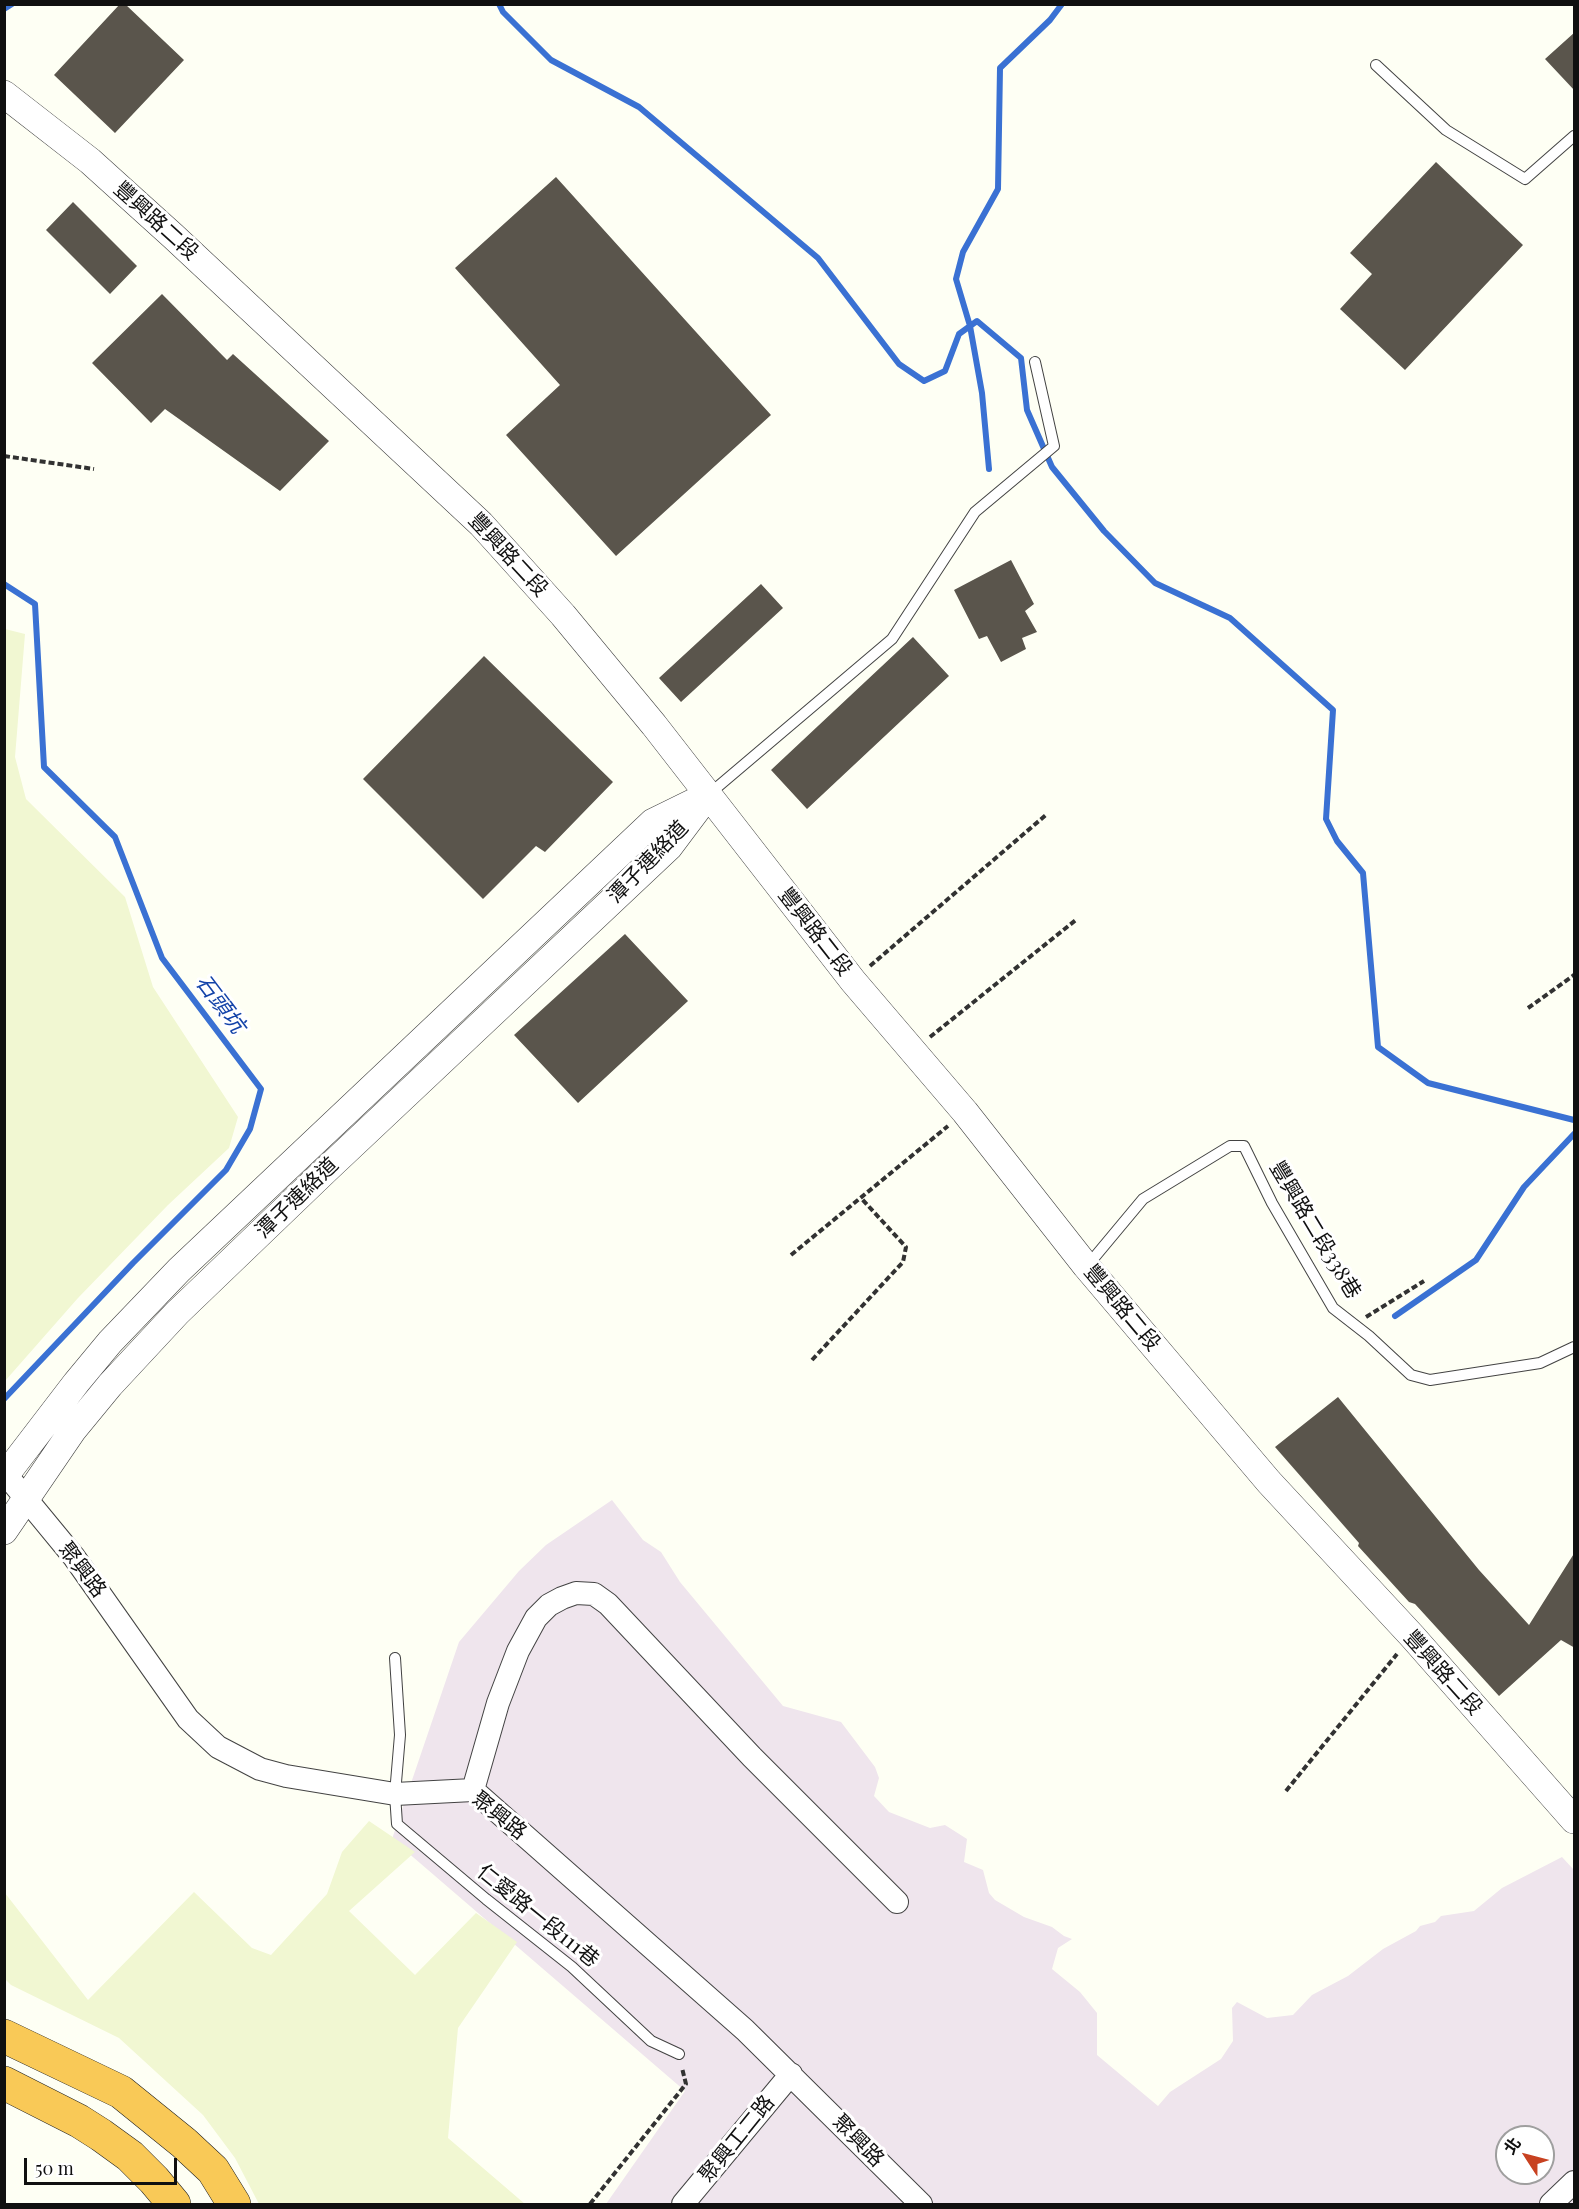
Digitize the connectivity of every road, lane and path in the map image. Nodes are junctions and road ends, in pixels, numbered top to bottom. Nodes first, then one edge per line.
1 (1376, 66) dead end
2 (4, 94) edge
3 (1575, 136) edge
4 (1035, 362) dead end
5 (4, 456) edge
6 (94, 469) dead end
7 (708, 795) junction
8 (1047, 814) dead end
9 (1077, 919) dead end
10 (1575, 975) edge
11 (853, 981) junction
12 (1528, 1008) dead end
13 (912, 1051) junction
14 (965, 1112) junction
15 (861, 1198) junction
16 (791, 1255) dead end
17 (1086, 1266) junction
18 (1424, 1281) dead end
19 (1354, 1324) junction
20 (1575, 1347) edge
21 (812, 1360) dead end
22 (5, 1474) edge
23 (25, 1499) junction
24 (4, 1531) edge
25 (1412, 1636) junction
26 (394, 1658) dead end
27 (473, 1790) junction
28 (1287, 1791) dead end
29 (395, 1794) junction
30 (1575, 1820) edge
31 (897, 1902) dead end
32 (4, 2036) edge
33 (679, 2054) joint
34 (791, 2074) junction
35 (4, 2083) edge
36 (1575, 2182) edge
37 (174, 2205) edge
38 (234, 2205) edge
39 (590, 2205) edge
40 (683, 2205) edge
41 (921, 2205) edge
42 (1551, 2205) edge

1 - 3 lane
2 - 7 street, 豐興路二段
4 - 7 lane
5 - 6 path
7 - 11 street, 豐興路二段
7 - 22 street, 潭子連絡道
7 - 23 street, 潭子連絡道
8 - 11 path
9 - 13 path
10 - 12 path
11 - 13 street, 豐興路二段
13 - 14 street, 豐興路二段
14 - 15 path
14 - 17 street, 豐興路二段
15 - 16 path
15 - 21 path
17 - 19 lane, 豐興路二段338巷
17 - 25 street, 豐興路二段
18 - 19 path
19 - 20 lane, 豐興路二段338巷
22 - 23 street, 聚興路
23 - 24 street, 潭子連絡道
23 - 29 street, 聚興路
25 - 28 path
25 - 30 street, 豐興路二段
26 - 29 lane, 仁愛路一段111巷
27 - 29 street, 聚興路
27 - 31 street
27 - 34 street, 聚興路
29 - 33 lane, 仁愛路一段111巷
32 - 38 highway
33 - 39 path
34 - 40 street, 聚興工二路
34 - 41 street, 聚興路
35 - 37 highway
36 - 42 street

